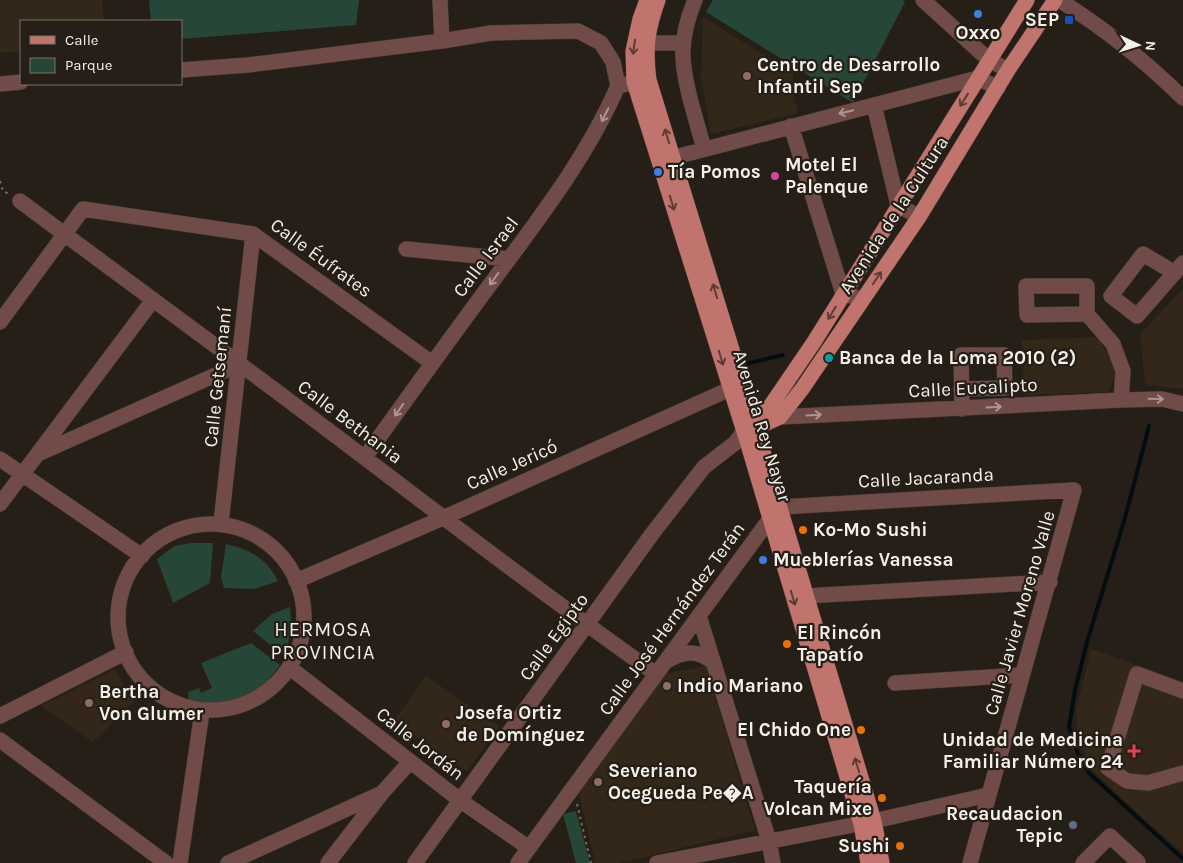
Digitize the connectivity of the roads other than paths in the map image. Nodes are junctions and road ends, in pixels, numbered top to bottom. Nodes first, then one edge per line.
1 (440, 0) edge
2 (647, 0) edge
3 (658, 0) edge
4 (696, 0) edge
5 (923, 0) edge
6 (1027, 0) edge
7 (1055, 0) edge
8 (1059, 0) edge
9 (442, 41) junction
10 (647, 43) junction
11 (683, 43) junction
12 (989, 60) junction
13 (182, 70) edge
14 (1008, 70) junction
15 (978, 78) junction
16 (642, 81) junction
17 (20, 82) edge
18 (0, 84) edge
19 (618, 86) junction
20 (998, 88) junction
21 (1183, 98) edge
22 (874, 105) junction
23 (792, 126) junction
24 (704, 149) junction
25 (666, 159) junction
26 (20, 201) road end
27 (898, 205) junction
28 (919, 217) junction
29 (65, 234) junction
30 (253, 234) junction
31 (406, 249) dead end
32 (509, 259) junction
33 (843, 294) junction
34 (864, 299) junction
35 (153, 300) junction
36 (1087, 314) dead end
37 (0, 322) edge
38 (432, 363) junction
39 (240, 364) junction
40 (789, 379) junction
41 (736, 386) junction
42 (802, 389) junction
43 (961, 389) dead end
44 (1121, 400) junction
45 (1183, 404) edge
46 (962, 409) junction
47 (774, 412) junction
48 (747, 432) junction
49 (37, 454) junction
50 (365, 457) junction
51 (0, 459) edge
52 (22, 475) junction
53 (1074, 490) joint
54 (0, 504) edge
55 (780, 507) junction
56 (443, 518) junction
57 (769, 520) junction
58 (221, 523) junction
59 (142, 556) junction
60 (296, 581) junction
61 (1050, 582) junction
62 (806, 596) junction
63 (699, 616) junction
64 (587, 625) junction
65 (126, 652) junction
66 (667, 661) junction
67 (714, 662) junction
68 (289, 667) junction
69 (656, 674) junction
70 (1022, 675) junction
71 (895, 683) dead end
72 (1183, 690) edge
73 (202, 712) junction
74 (0, 716) edge
75 (0, 740) edge
76 (410, 762) junction
77 (1183, 772) edge
78 (382, 793) junction
79 (988, 795) junction
80 (461, 801) junction
81 (867, 823) junction
82 (769, 841) junction
83 (529, 848) junction
84 (679, 861) edge
85 (1138, 862) dead end
86 (166, 863) edge
87 (180, 863) edge
88 (228, 863) edge
89 (328, 863) edge
90 (415, 863) edge
91 (518, 863) edge
92 (657, 863) edge
93 (774, 863) edge
94 (868, 863) edge
95 (882, 863) edge
96 (970, 863) edge
97 (1083, 863) edge

1 - 9 street
2 -> 16 main road, Avenida Rey Nayar
3 - 10 main road, Avenida Rey Nayar
4 - 11 street
5 - 12 street
6 - 12 main road, Avenida de la Cultura
7 - 14 main road, Avenida de la Cultura
8 - 21 street
9 - 13 street
9 - 19 street
10 - 11 street
10 - 16 main road, Avenida Rey Nayar
11 - 24 street
12 - 14 street
12 - 15 main road, Avenida de la Cultura
14 - 20 main road, Avenida de la Cultura
15 - 20 street
15 - 22 street
15 -> 27 main road, Avenida de la Cultura
16 - 19 street
16 - 25 main road, Avenida Rey Nayar
17 - 18 street
19 -> 32 street, Calle Israel
20 - 28 main road, Avenida de la Cultura
22 -> 23 street
22 - 27 street
23 - 24 street
23 - 33 street
24 - 25 street
25 - 41 main road, Avenida Rey Nayar
26 - 29 street, Calle Bethania
27 - 28 street
27 - 33 main road, Avenida de la Cultura
34 -> 28 main road, Avenida de la Cultura
29 - 30 street, Calle Éufrates
29 - 35 street, Calle Bethania
29 - 37 street
30 - 38 street, Calle Éufrates
30 - 39 street, Calle Getsemaní
31 - 32 street
32 -> 38 street, Calle Israel
33 - 34 street
33 -> 40 main road, Avenida de la Cultura
34 - 42 main road, Avenida de la Cultura
35 - 39 street, Calle Bethania
35 - 49 street
36 - 44 street
38 -> 50 street, Calle Israel
39 - 49 street
39 - 50 street, Calle Bethania
39 - 58 street, Calle Getsemaní
40 - 42 main road
40 - 47 main road, Avenida de la Cultura
41 - 48 main road, Avenida Rey Nayar
41 - 56 street, Calle Jericó
42 - 47 main road, Avenida de la Cultura
43 - 46 street
44 -> 45 street, Calle Eucalipto
46 -> 44 street, Calle Eucalipto
47 -> 46 street, Calle Eucalipto
47 - 48 main road, Avenida de la Cultura
48 - 55 main road, Avenida Rey Nayar
48 - 57 main road, Avenida Rey Nayar
48 - 64 street, Calle Egipto
49 - 52 street
50 - 56 street, Calle Bethania
51 - 52 street
52 - 54 street
52 - 59 street
53 - 55 street, Calle Jacaranda
53 - 61 street, Calle Javier Moreno Valle
55 - 62 main road, Avenida Rey Nayar
56 - 60 street, Calle Jericó
56 - 64 street, Calle Bethania
57 - 63 street, Calle José Hernández Terán
57 -> 81 main road, Avenida Rey Nayar
58 - 59 street
58 - 60 street
59 - 65 street
60 - 68 street
61 - 62 street
61 - 70 street, Calle Javier Moreno Valle
81 -> 62 main road, Avenida Rey Nayar
63 - 66 street, Calle José Hernández Terán
63 - 67 street
64 - 69 street, Calle Bethania
64 - 80 street, Calle Egipto
65 - 73 street
65 - 74 street
66 - 67 street
66 - 69 street, Calle José Hernández Terán
67 - 82 street
68 - 73 street
68 - 76 street, Calle Jordán
69 - 83 street, Calle José Hernández Terán
70 - 71 street
70 - 79 street, Calle Javier Moreno Valle
72 - 77 street
73 - 87 street
75 - 86 street
76 - 78 street
76 - 80 street, Calle Jordán
78 - 88 street
78 - 89 street
79 - 81 street
79 - 96 street, Calle Javier Moreno Valle
80 - 83 street, Calle Jordán
80 - 90 street, Calle Egipto
81 - 82 street
81 - 94 main road, Avenida Rey Nayar
81 - 95 main road, Avenida Rey Nayar
82 - 84 street
82 - 93 street
83 - 91 street, Calle José Hernández Terán
84 - 92 street
85 - 97 street

